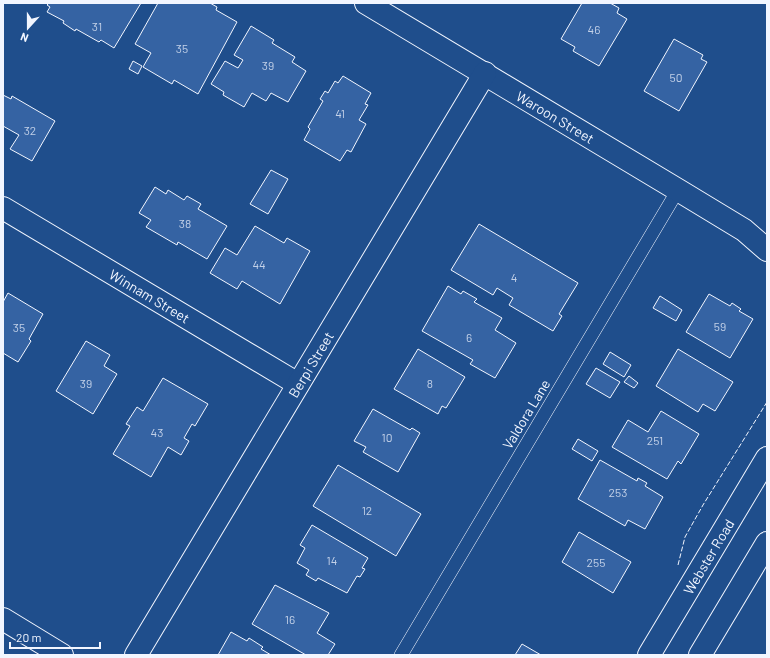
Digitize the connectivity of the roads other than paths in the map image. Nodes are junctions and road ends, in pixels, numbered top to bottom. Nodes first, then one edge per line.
1 (366, 3) edge
2 (485, 74) junction
3 (678, 190) junction
4 (3, 208) edge
5 (744, 230) junction
6 (767, 239) edge
7 (767, 250) edge
8 (298, 384) junction
9 (767, 458) edge
10 (767, 543) edge
11 (3, 619) edge
12 (62, 655) edge
13 (136, 655) edge
14 (401, 655) edge
15 (649, 655) edge
16 (700, 655) edge

1 - 2 street, Waroon Street
2 - 3 street, Waroon Street
2 - 8 street, Berpi Street
3 - 5 street, Waroon Street
3 - 14 lane, Valdora Lane
4 - 8 street, Winnam Street
5 - 6 street, Waroon Street
5 - 7 street, Waroon Street
8 - 13 street, Berpi Street
9 - 15 street, Webster Road
10 - 16 street
11 - 12 street

